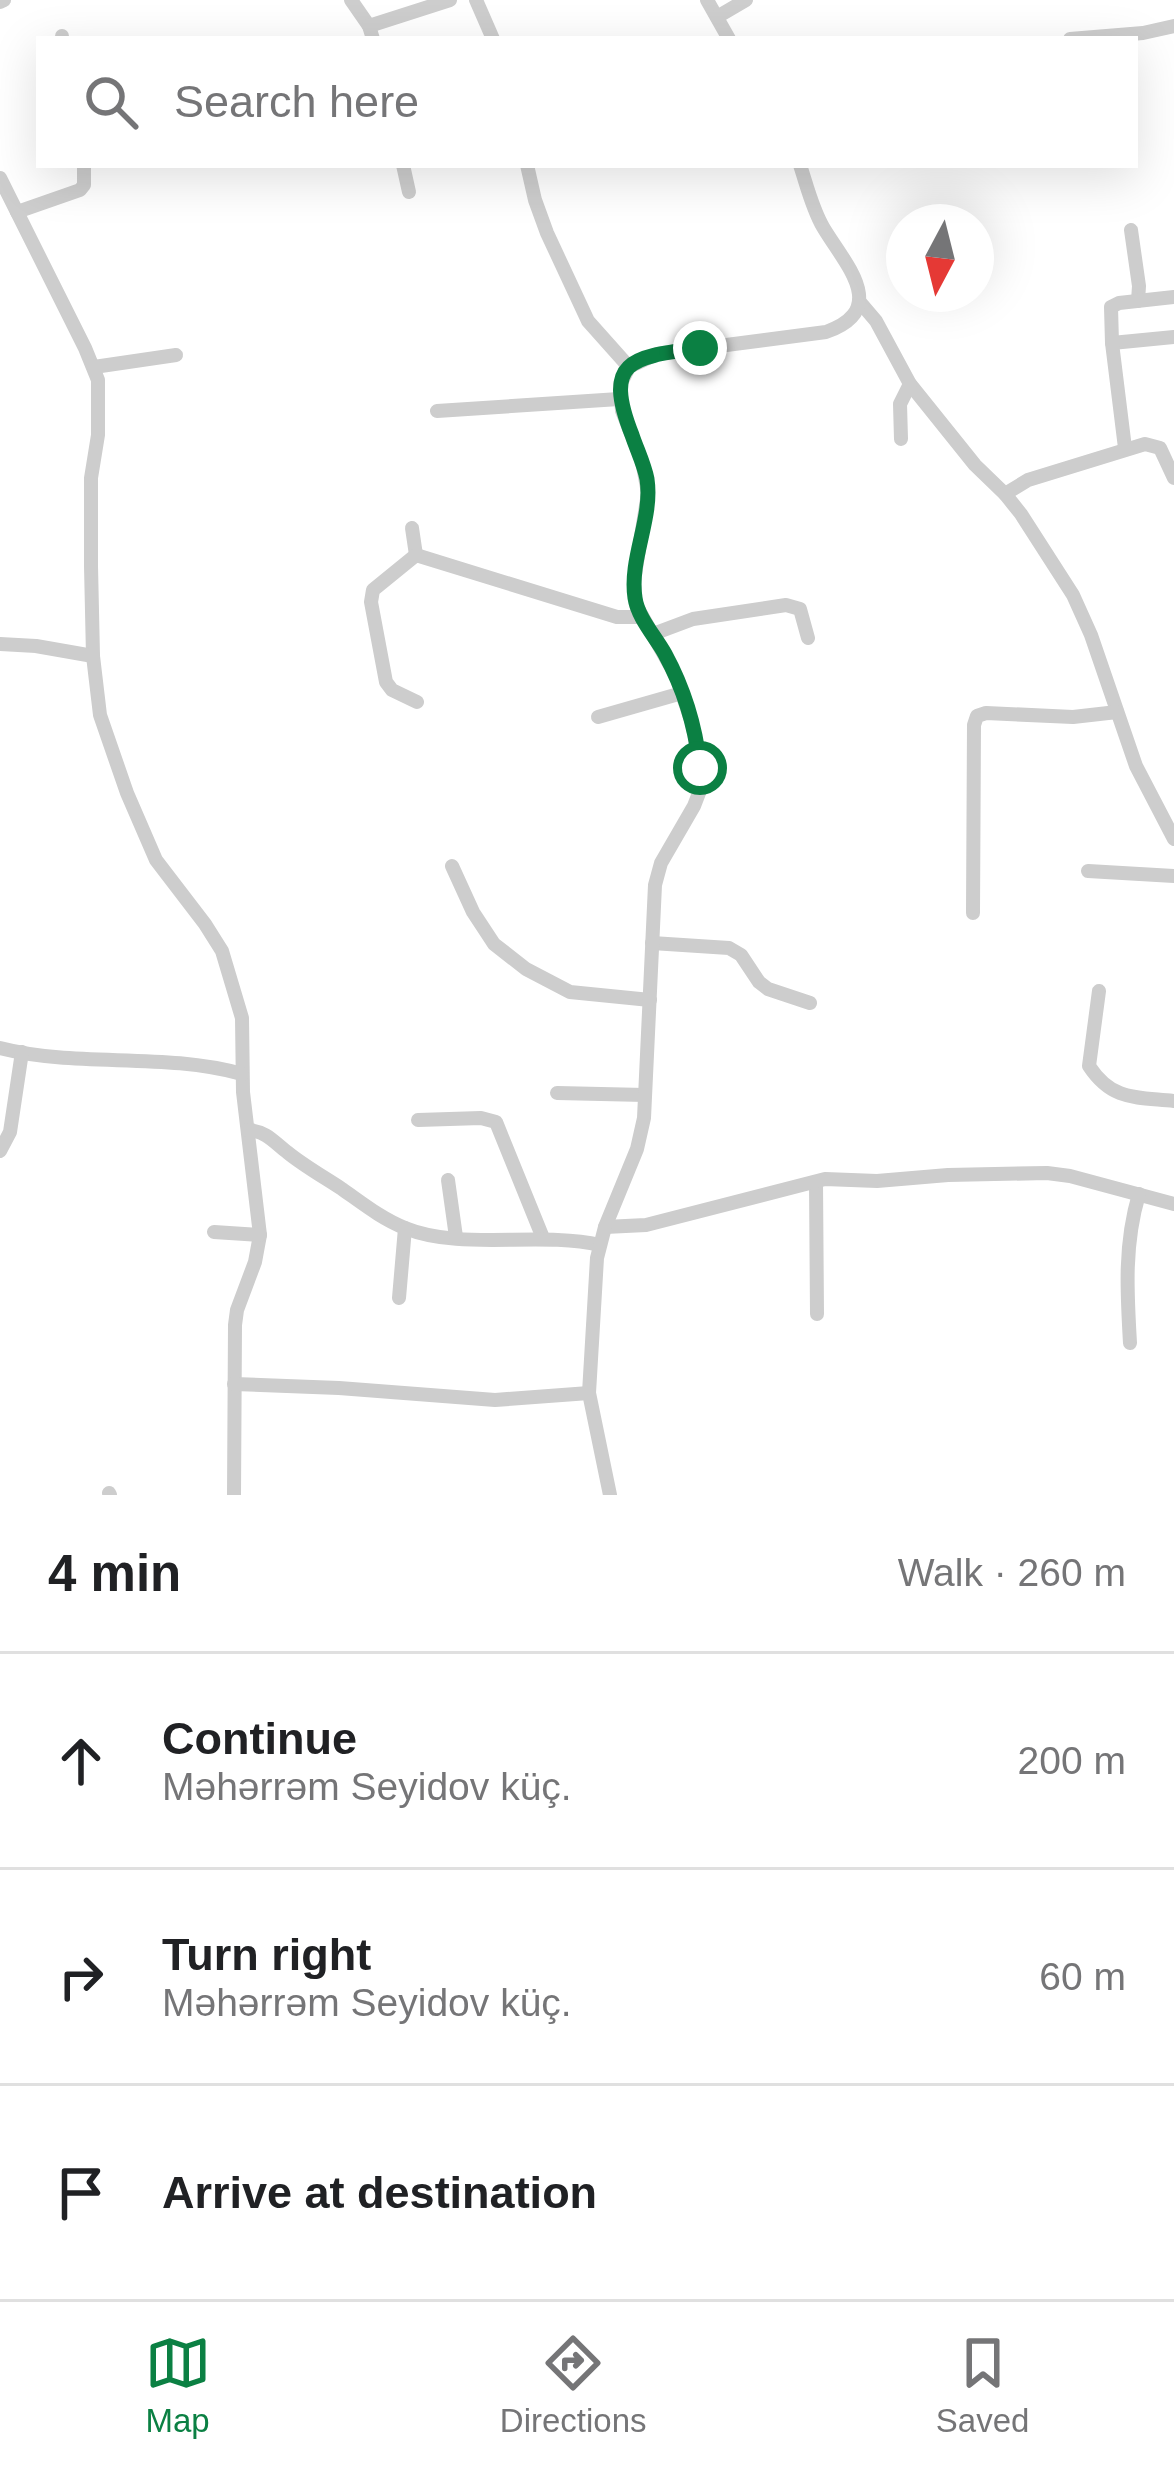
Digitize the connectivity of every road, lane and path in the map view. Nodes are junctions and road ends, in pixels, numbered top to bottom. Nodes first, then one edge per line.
1 (351, 0) edge
2 (450, 0) edge
3 (476, 0) edge
4 (706, 0) edge
5 (746, 0) edge
6 (716, 17) junction
7 (1174, 26) edge
8 (371, 33) edge
9 (493, 36) edge
10 (728, 36) edge
11 (1106, 36) edge
12 (83, 168) edge
13 (404, 168) edge
14 (527, 168) edge
15 (801, 168) edge
16 (0, 178) edge
17 (409, 192) dead end
18 (16, 212) junction
19 (1131, 230) dead end
20 (1174, 297) edge
21 (860, 301) junction
22 (1138, 301) junction
23 (1174, 337) edge
24 (1112, 343) junction
25 (176, 355) dead end
26 (94, 367) junction
27 (628, 367) junction
28 (910, 384) junction
29 (619, 399) junction
30 (437, 411) dead end
31 (901, 439) dead end
32 (1125, 448) junction
33 (1174, 478) edge
34 (1005, 494) junction
35 (412, 528) dead end
36 (416, 556) junction
37 (642, 617) junction
38 (653, 634) junction
39 (808, 638) dead end
40 (0, 644) edge
41 (93, 656) junction
42 (682, 693) junction
43 (417, 702) dead end
44 (1118, 712) junction
45 (598, 717) dead end
46 (1174, 839) edge
47 (452, 866) dead end
48 (1088, 871) dead end
49 (1174, 876) edge
50 (973, 913) dead end
51 (652, 943) junction
52 (1099, 991) dead end
53 (650, 1000) junction
54 (810, 1003) dead end
55 (1, 1050) edge
56 (22, 1052) junction
57 (242, 1074) junction
58 (556, 1093) dead end
59 (645, 1095) junction
60 (1174, 1101) edge
61 (418, 1120) dead end
62 (248, 1130) junction
63 (0, 1151) edge
64 (448, 1180) dead end
65 (816, 1182) junction
66 (1139, 1194) junction
67 (1174, 1204) edge
68 (605, 1227) junction
69 (405, 1228) junction
70 (214, 1232) dead end
71 (260, 1235) junction
72 (455, 1238) junction
73 (543, 1238) junction
74 (600, 1245) junction
75 (399, 1298) dead end
76 (817, 1314) dead end
77 (1130, 1343) dead end
78 (235, 1384) junction
79 (589, 1393) junction
80 (234, 1495) edge
81 (610, 1495) edge

1 - 8 street
2 - 8 street
3 - 9 street
4 - 6 street
5 - 6 street
6 - 10 street
7 - 11 street
12 - 18 street
13 - 17 street
14 - 27 street
15 - 21 street
16 - 18 street
18 - 26 street
19 - 22 street
20 - 22 street
21 - 27 street
21 - 28 street
22 - 24 street
23 - 24 street
24 - 32 street
25 - 26 street
26 - 41 street
27 - 29 street
28 - 31 street
28 - 34 street
29 - 30 street
29 - 37 street
32 - 33 street
32 - 34 street
34 - 44 street
35 - 36 street
36 - 37 street
36 - 43 street
37 - 38 street
38 - 39 street
38 - 42 street
40 - 41 street
41 - 57 street
42 - 45 street
42 - 51 street
44 - 46 street
44 - 50 street
47 - 53 street
48 - 49 street
51 - 53 street
51 - 54 street
52 - 60 street
53 - 59 street
55 - 56 street
56 - 57 street
56 - 63 street
57 - 62 street
58 - 59 street
59 - 68 street
61 - 73 street
62 - 69 street
62 - 71 street
64 - 72 street
65 - 66 street
65 - 68 street
65 - 76 street
66 - 67 street
66 - 77 street
68 - 74 street
69 - 72 street
69 - 75 street
70 - 71 street
71 - 78 street
72 - 73 street
73 - 74 street
74 - 79 street
78 - 79 street
78 - 80 street
79 - 81 street

